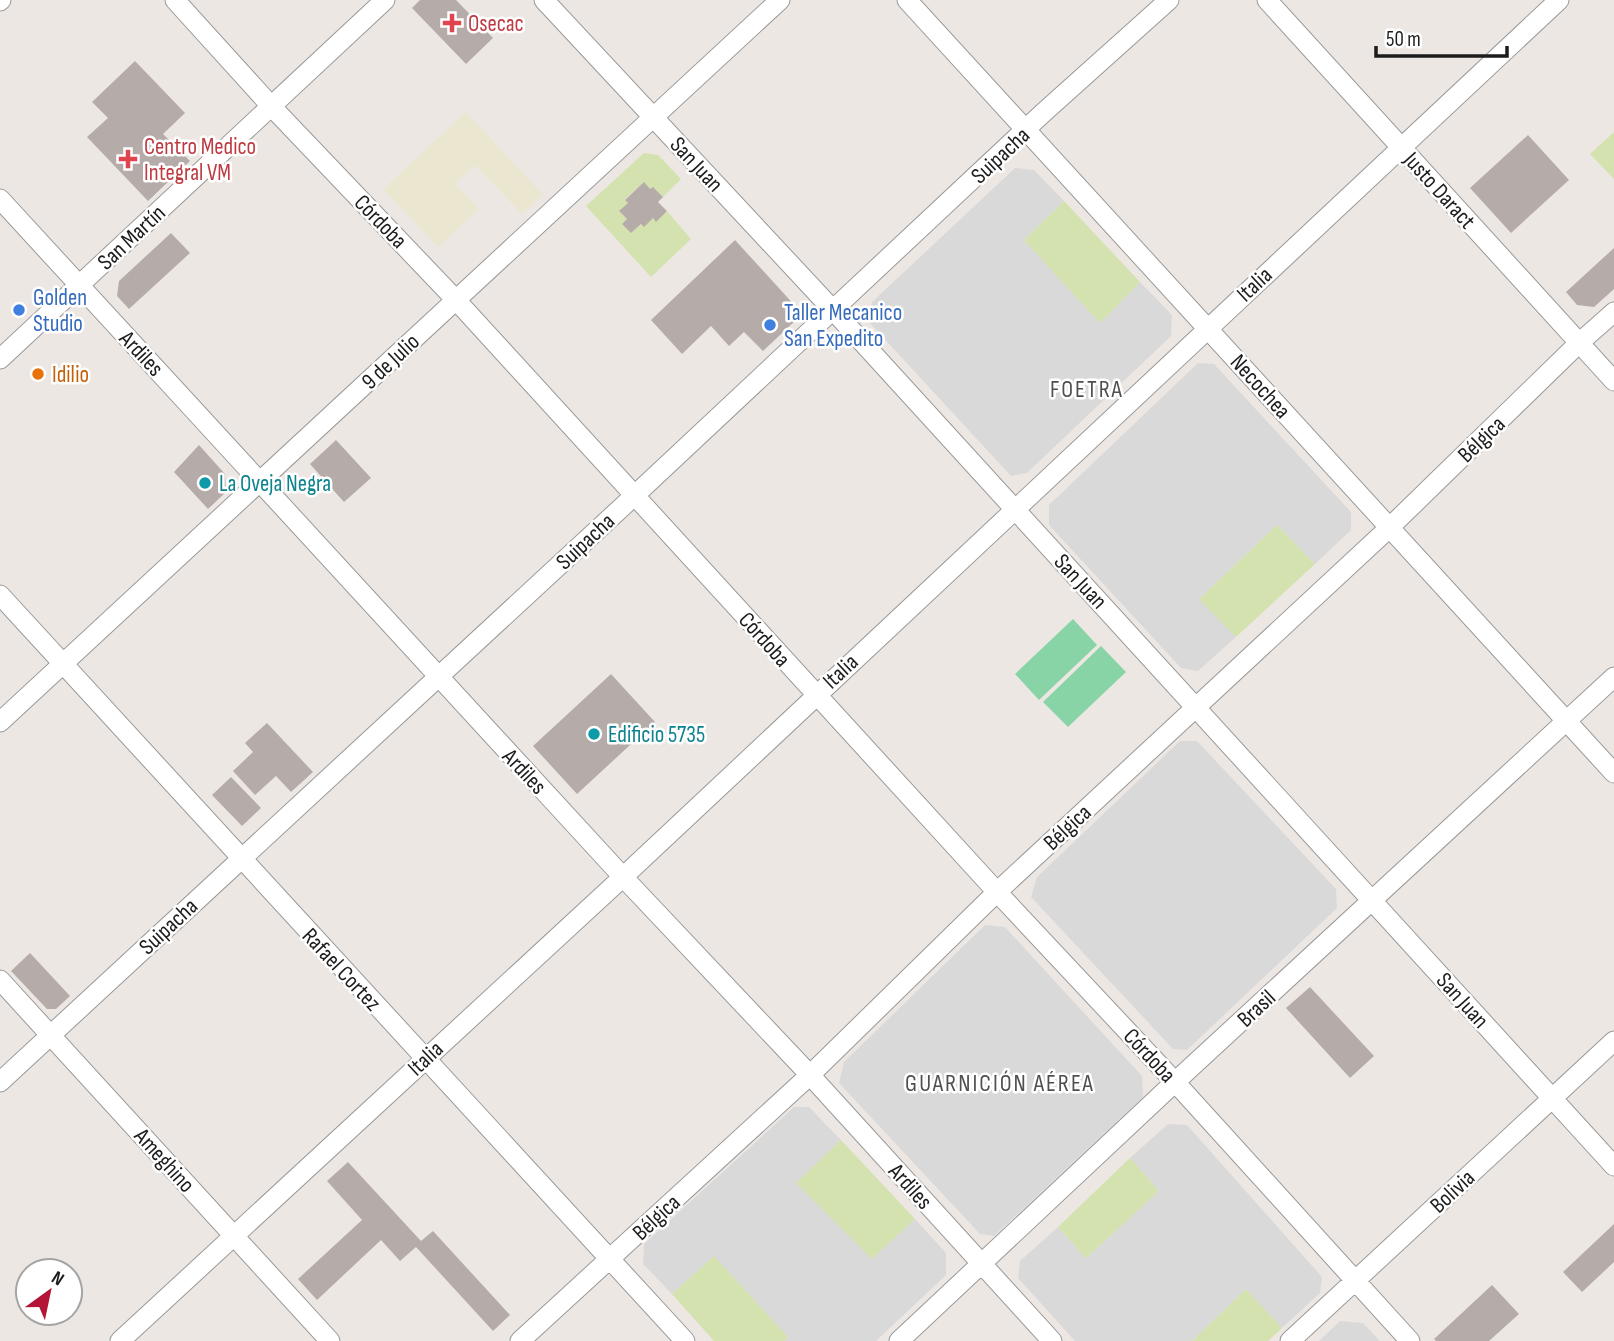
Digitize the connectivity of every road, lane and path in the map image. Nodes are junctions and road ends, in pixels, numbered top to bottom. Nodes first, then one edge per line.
1 (175, 0) edge
2 (385, 0) edge
3 (544, 0) edge
4 (780, 0) edge
5 (907, 0) edge
6 (1169, 0) edge
7 (1266, 0) edge
8 (1559, 0) edge
9 (271, 106) junction
10 (653, 118) junction
11 (1026, 130) junction
12 (1401, 147) junction
13 (0, 199) edge
14 (79, 285) junction
15 (456, 300) junction
16 (833, 310) junction
17 (1614, 312) edge
18 (1208, 327) junction
19 (1578, 343) junction
20 (0, 359) edge
21 (1614, 381) edge
22 (259, 481) junction
23 (634, 496) junction
24 (1014, 509) junction
25 (1389, 528) junction
26 (0, 595) edge
27 (62, 664) junction
28 (438, 677) junction
29 (1614, 677) edge
30 (816, 694) junction
31 (1197, 707) junction
32 (1566, 720) junction
33 (0, 722) edge
34 (1614, 774) edge
35 (241, 859) junction
36 (623, 877) junction
37 (996, 892) junction
38 (1372, 900) junction
39 (0, 980) edge
40 (50, 1035) junction
41 (1614, 1041) edge
42 (424, 1058) junction
43 (810, 1075) junction
44 (0, 1082) edge
45 (1175, 1082) junction
46 (1552, 1098) junction
47 (1614, 1166) edge
48 (235, 1237) junction
49 (609, 1259) junction
50 (982, 1265) junction
51 (1355, 1281) junction
52 (120, 1341) edge
53 (330, 1341) edge
54 (520, 1341) edge
55 (685, 1341) edge
56 (899, 1341) edge
57 (1052, 1341) edge
58 (1290, 1341) edge
59 (1410, 1341) edge

1 - 9 street, Córdoba
2 - 9 street, San Martín
3 - 10 street, San Juan
4 - 10 street, 9 de Julio
5 - 11 street, Necochea
6 - 11 street, Suipacha
7 - 12 street, Justo Daract
8 - 12 street, Italia
9 - 14 street, San Martín
9 - 15 street, Córdoba
10 - 15 street, 9 de Julio
10 - 16 street, San Juan
11 - 16 street, Suipacha
11 - 18 street, Necochea
12 - 18 street, Italia
12 - 19 street, Justo Daract
13 - 14 street, Ardiles
14 - 20 street, San Martín
14 - 22 street, Ardiles
15 - 22 street, 9 de Julio
15 - 23 street, Córdoba
16 - 23 street, Suipacha
16 - 24 street, San Juan
17 - 19 street, Bélgica
18 - 24 street, Italia
18 - 25 street, Necochea
19 - 21 street, Justo Daract
19 - 25 street, Bélgica
22 - 27 street, 9 de Julio
22 - 28 street, Ardiles
23 - 28 street, Suipacha
23 - 30 street, Córdoba
24 - 30 street, Italia
24 - 31 street, San Juan
25 - 31 street, Bélgica
25 - 32 street, Necochea
26 - 27 street, Rafael Cortez
27 - 33 street, 9 de Julio
27 - 35 street, Rafael Cortez
28 - 35 street, Suipacha
28 - 36 street, Ardiles
29 - 32 street, Brasil
30 - 36 street, Italia
30 - 37 street, Córdoba
31 - 37 street, Bélgica
31 - 38 street, San Juan
32 - 34 street, Necochea
32 - 38 street, Brasil
35 - 40 street, Suipacha
35 - 42 street, Rafael Cortez
36 - 42 street, Italia
36 - 43 street, Ardiles
37 - 43 street, Bélgica
37 - 45 street, Córdoba
38 - 45 street, Brasil
38 - 46 street, San Juan
39 - 40 street, Ameghino
40 - 44 street, Suipacha
40 - 48 street, Ameghino
41 - 46 street, Bolivia
42 - 48 street, Italia
42 - 49 street, Rafael Cortez
43 - 49 street, Bélgica
43 - 50 street, Ardiles
45 - 50 street, Brasil
45 - 51 street, Córdoba
46 - 47 street, San Juan
46 - 51 street, Bolivia
48 - 52 street, Italia
48 - 53 street, Ameghino
49 - 54 street, Bélgica
49 - 55 street, Rafael Cortez
50 - 56 street, Brasil
50 - 57 street, Ardiles
51 - 58 street, Bolivia
51 - 59 street, Córdoba

